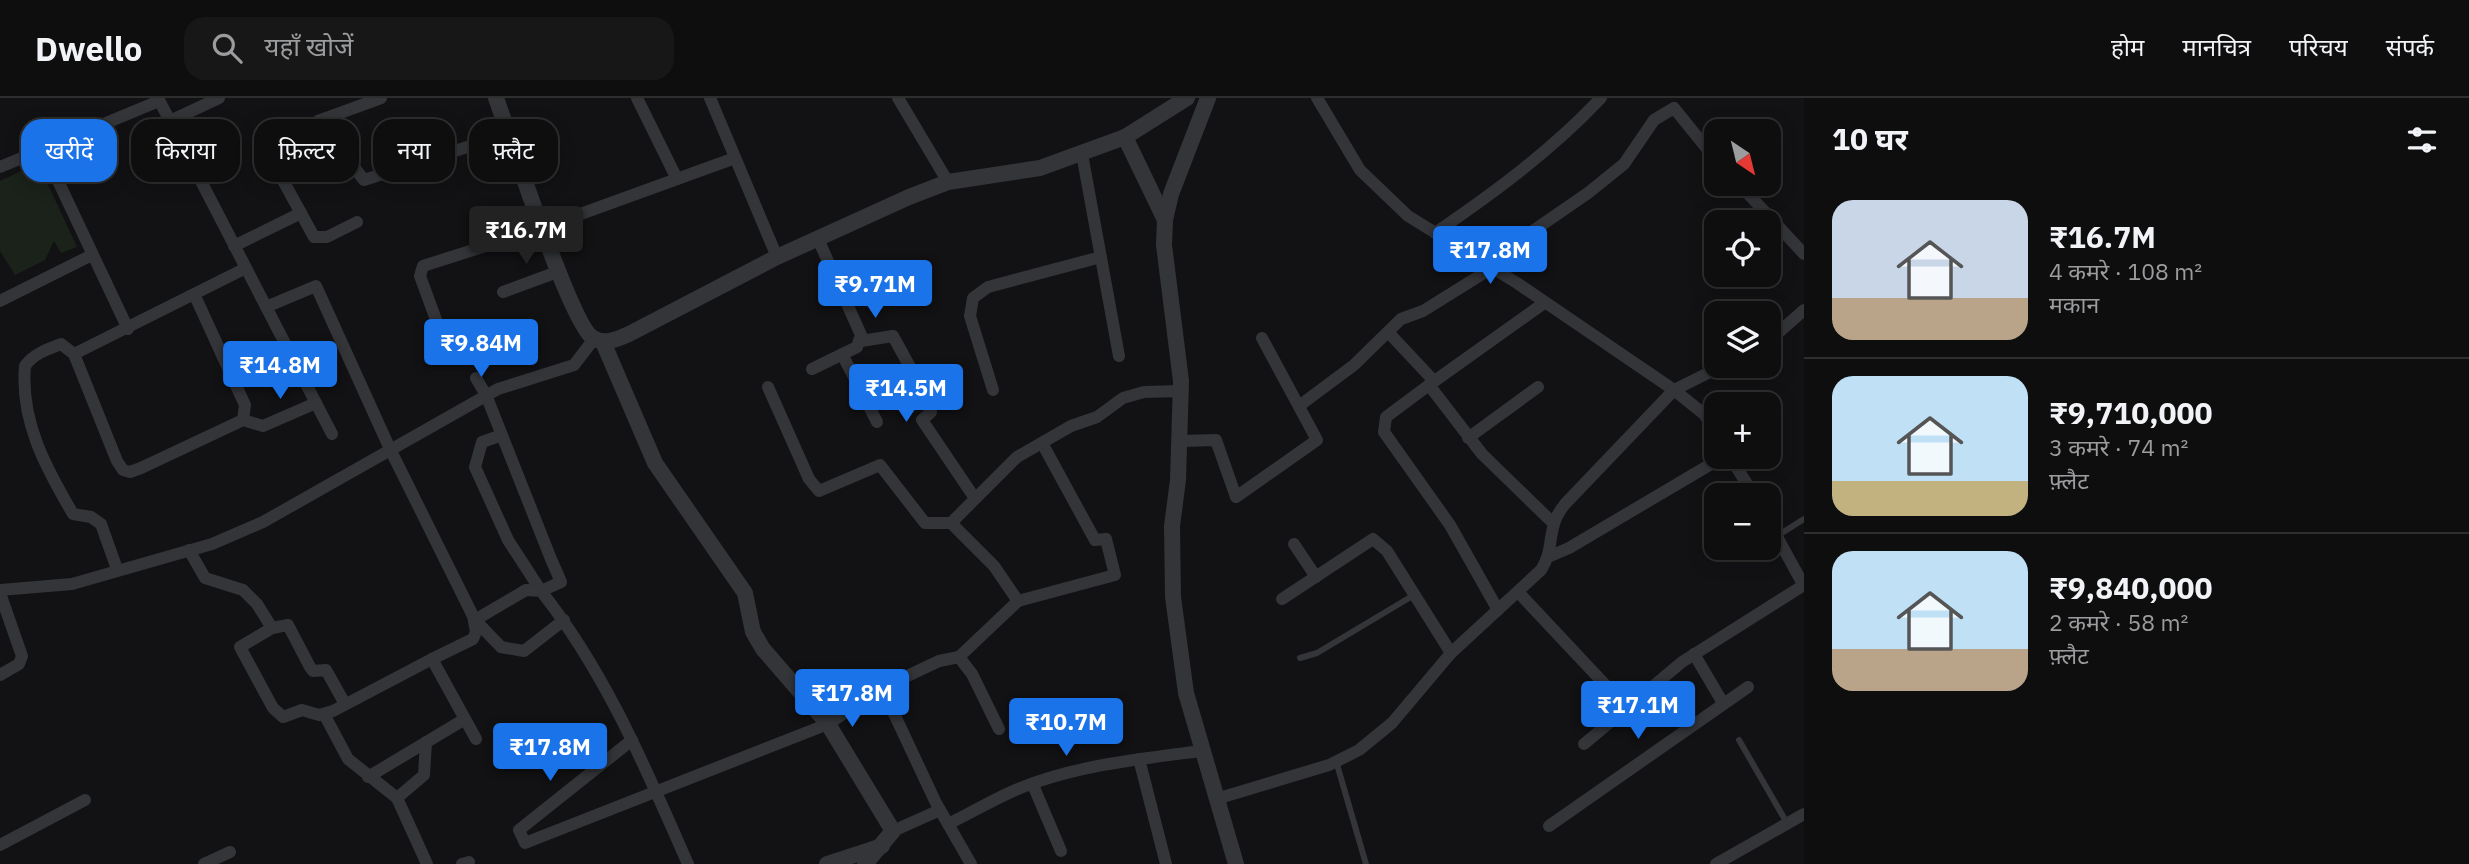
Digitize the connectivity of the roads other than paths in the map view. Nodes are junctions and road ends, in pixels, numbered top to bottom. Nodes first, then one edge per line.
1 (219, 98) edge
2 (382, 98) edge
3 (637, 98) edge
4 (710, 98) edge
5 (898, 98) edge
6 (1208, 98) edge
7 (1317, 98) edge
8 (1601, 98) edge
9 (158, 99) edge
10 (501, 100) edge
11 (1178, 101) edge
12 (112, 119) edge
13 (169, 119) edge
14 (174, 119) edge
15 (505, 119) edge
16 (1125, 137) junction
17 (1704, 145) edge
18 (469, 146) edge
19 (1082, 154) junction
20 (21, 158) edge
21 (735, 158) junction
22 (0, 167) edge
23 (677, 179) junction
24 (58, 182) edge
25 (201, 182) edge
26 (284, 182) edge
27 (525, 182) edge
28 (948, 182) junction
29 (1750, 196) edge
30 (301, 213) junction
31 (1165, 220) junction
32 (357, 222) dead end
33 (542, 228) junction
34 (1435, 233) junction
35 (818, 239) junction
36 (234, 246) junction
37 (1804, 254) edge
38 (92, 255) junction
39 (776, 257) junction
40 (1101, 257) junction
41 (1489, 266) junction
42 (246, 268) junction
43 (560, 271) junction
44 (503, 292) dead end
45 (195, 296) junction
46 (0, 301) edge
47 (1544, 303) junction
48 (266, 307) junction
49 (1804, 310) edge
50 (128, 328) junction
51 (1781, 330) edge
52 (1388, 332) junction
53 (442, 336) dead end
54 (1262, 338) dead end
55 (599, 340) junction
56 (861, 341) junction
57 (74, 355) junction
58 (842, 355) junction
59 (1119, 356) dead end
60 (812, 369) dead end
61 (1704, 375) edge
62 (476, 378) dead end
63 (1432, 383) junction
64 (768, 387) dead end
65 (1538, 387) dead end
66 (993, 390) dead end
67 (1674, 390) junction
68 (1181, 391) junction
69 (486, 395) junction
70 (316, 403) junction
71 (1299, 406) junction
72 (1704, 415) edge
73 (243, 420) junction
74 (877, 422) dead end
75 (332, 434) dead end
76 (502, 435) junction
77 (1468, 438) junction
78 (1181, 441) junction
79 (1042, 443) junction
80 (390, 449) junction
81 (1704, 468) edge
82 (974, 497) junction
83 (1804, 519) edge
84 (1552, 522) junction
85 (951, 523) junction
86 (1781, 534) edge
87 (1294, 544) dead end
88 (1781, 544) edge
89 (189, 550) junction
90 (1548, 557) junction
91 (117, 569) junction
92 (1316, 577) junction
93 (1804, 585) edge
94 (541, 591) junction
95 (0, 592) edge
96 (1518, 592) junction
97 (1414, 595) junction
98 (1282, 599) dead end
99 (1018, 601) junction
100 (1498, 610) junction
101 (475, 620) junction
102 (564, 620) junction
103 (272, 628) junction
104 (1451, 653) junction
105 (1694, 653) junction
106 (959, 657) junction
107 (1300, 658) dead end
108 (432, 659) junction
109 (0, 675) edge
110 (1748, 687) dead end
111 (882, 688) junction
112 (345, 704) junction
113 (1723, 704) junction
114 (1627, 708) junction
115 (324, 714) junction
116 (465, 719) junction
117 (828, 724) junction
118 (999, 729) dead end
119 (476, 739) dead end
120 (632, 740) junction
121 (1739, 740) dead end
122 (426, 743) junction
123 (1584, 744) dead end
124 (1202, 751) junction
125 (1139, 759) junction
126 (1336, 761) junction
127 (368, 777) junction
128 (1033, 785) junction
129 (657, 793) junction
130 (397, 798) junction
131 (1216, 799) junction
132 (85, 800) dead end
133 (940, 810) junction
134 (1804, 814) edge
135 (1787, 823) junction
136 (948, 824) junction
137 (1549, 826) dead end
138 (889, 838) junction
139 (0, 845) edge
140 (1061, 851) dead end
141 (230, 852) dead end
142 (204, 864) edge
143 (428, 864) edge
144 (688, 864) edge
145 (827, 864) edge
146 (865, 864) edge
147 (971, 864) edge
148 (1166, 864) edge
149 (1236, 864) edge
150 (1366, 864) edge
151 (1716, 864) edge

1 - 14 street
2 - 18 street
3 - 23 street
4 - 21 street
5 - 28 street
6 - 31 street
7 - 34 street
8 - 34 street
9 - 12 street
9 - 13 street
10 - 15 street
11 - 16 street
16 - 19 street
16 - 31 street
17 - 41 street
19 - 28 street
19 - 40 street
20 - 22 street
21 - 23 street
21 - 39 street
23 - 33 street
24 - 38 street
25 - 36 street
26 - 30 street
27 - 33 street
28 - 35 street
29 - 37 street
30 - 32 street
30 - 36 street
31 - 68 street
33 - 43 street
33 - 53 street
34 - 41 street
35 - 39 street
35 - 56 street
36 - 42 street
38 - 46 street
38 - 50 street
39 - 55 street
40 - 59 street
40 - 66 street
41 - 47 street
41 - 52 street
42 - 45 street
42 - 48 street
43 - 44 street
43 - 55 street
45 - 50 street
45 - 73 street
47 - 63 street
47 - 67 street
48 - 70 street
48 - 80 street
49 - 51 street
50 - 57 street
52 - 63 street
52 - 71 street
54 - 71 street
55 - 69 street
55 - 117 street
56 - 58 street
56 - 82 street
57 - 73 street
57 - 91 street
58 - 60 street
58 - 74 street
61 - 67 street
62 - 69 street
63 - 77 street
63 - 100 street
64 - 85 street
65 - 77 street
67 - 72 street
67 - 84 street
68 - 78 street
68 - 79 street
69 - 76 street
69 - 80 street
70 - 73 street
70 - 75 street
71 - 78 street
76 - 94 street
76 - 94 street
77 - 84 street
78 - 124 street
79 - 82 street
79 - 99 street
80 - 89 street
80 - 101 street
81 - 90 street
82 - 85 street
83 - 86 lane
84 - 90 street
85 - 99 street
87 - 92 street
88 - 93 street
89 - 91 street
89 - 103 street
90 - 96 street
91 - 95 street
92 - 97 street
92 - 98 street
93 - 105 street
94 - 101 street
94 - 102 street
95 - 109 street
96 - 100 street
96 - 114 street
97 - 104 street
97 - 107 lane
99 - 106 street
100 - 104 street
101 - 102 street
101 - 108 street
102 - 120 street
103 - 112 street
103 - 115 street
104 - 126 street
105 - 113 street
105 - 114 street
106 - 111 street
106 - 118 street
108 - 112 street
108 - 116 street
110 - 113 street
111 - 117 street
111 - 133 street
112 - 115 street
113 - 137 street
114 - 123 street
115 - 127 street
116 - 119 street
116 - 122 street
117 - 129 street
117 - 138 street
120 - 129 street
120 - 129 street
121 - 135 lane
122 - 127 street
122 - 130 street
124 - 125 street
124 - 131 street
125 - 128 street
125 - 148 street
126 - 131 street
126 - 150 lane
127 - 130 street
128 - 136 street
128 - 140 street
129 - 144 street
130 - 143 street
131 - 149 street
132 - 139 street
133 - 136 street
133 - 138 street
134 - 135 street
135 - 151 street
136 - 147 street
138 - 145 street
138 - 146 street
141 - 142 street

